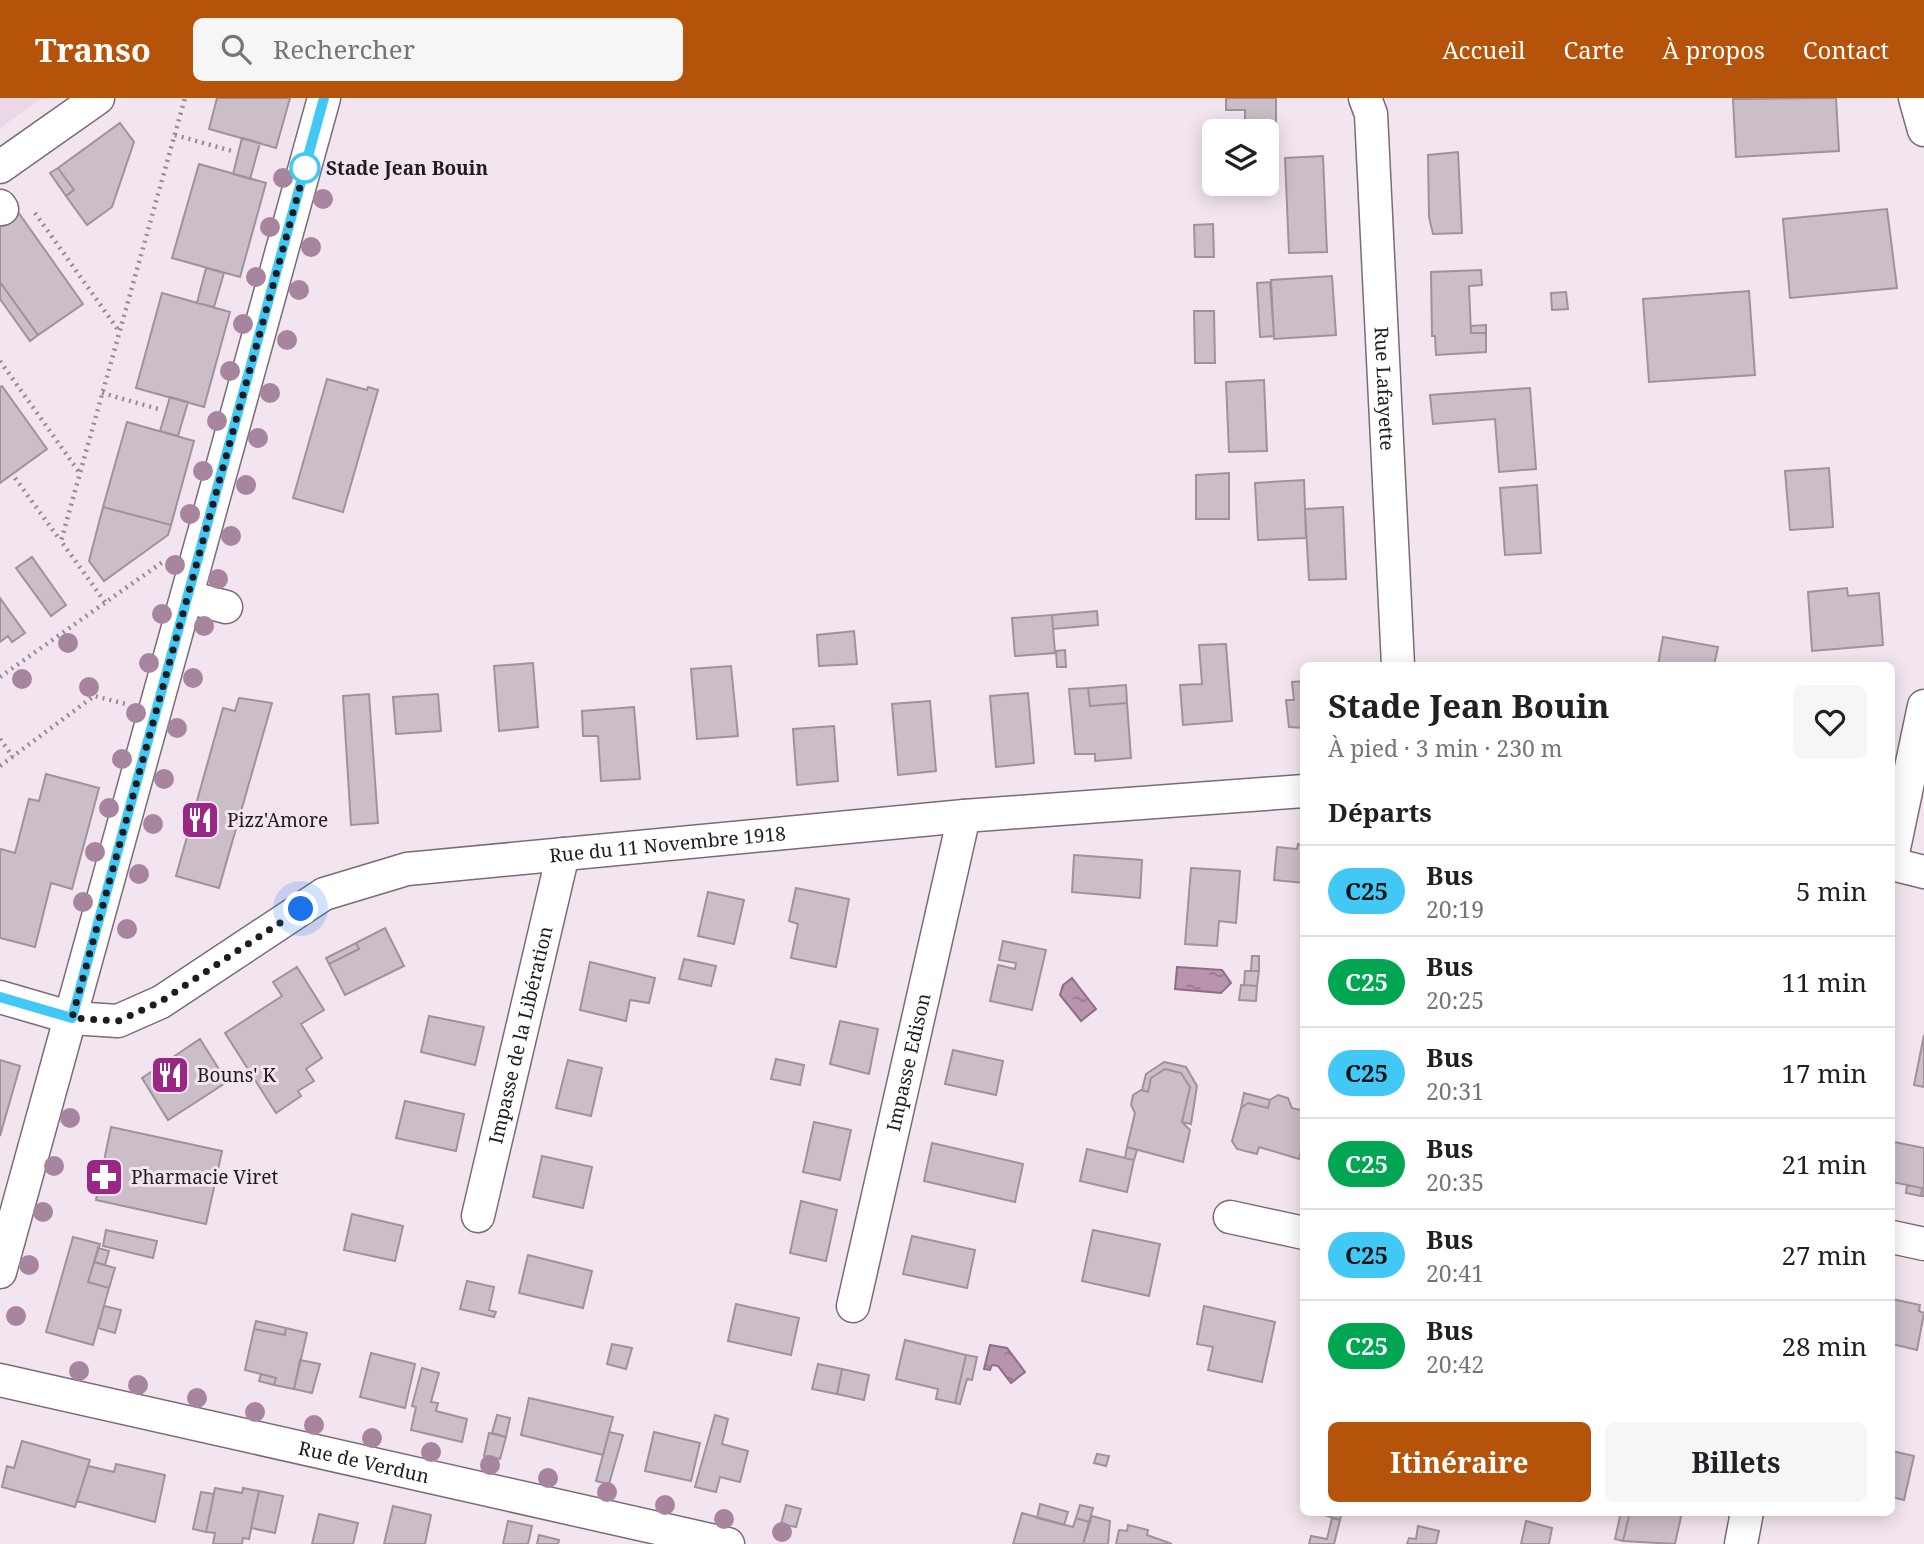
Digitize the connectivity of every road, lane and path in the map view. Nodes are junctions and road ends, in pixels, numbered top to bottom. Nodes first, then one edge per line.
1 (98, 98) edge
2 (185, 98) edge
3 (324, 98) edge
4 (1915, 98) edge
5 (1371, 103) edge
6 (1924, 130) edge
7 (175, 135) junction
8 (232, 151) dead end
9 (0, 166) edge
10 (120, 332) junction
11 (0, 361) edge
12 (102, 393) junction
13 (162, 410) dead end
14 (80, 473) junction
15 (15, 478) dead end
16 (61, 541) junction
17 (192, 583) junction
18 (105, 602) junction
19 (226, 607) dead end
20 (1398, 662) edge
21 (0, 677) edge
22 (1924, 706) edge
23 (157, 711) junction
24 (0, 739) edge
25 (13, 757) junction
26 (0, 766) edge
27 (1300, 791) edge
28 (964, 816) junction
29 (1895, 844) edge
30 (563, 854) junction
31 (1895, 865) edge
32 (1924, 872) edge
33 (0, 997) edge
34 (72, 1018) junction
35 (478, 1216) dead end
36 (1230, 1217) dead end
37 (1300, 1232) edge
38 (1895, 1238) edge
39 (1924, 1244) edge
40 (0, 1272) edge
41 (853, 1306) dead end
42 (0, 1380) edge
43 (1746, 1516) edge
44 (728, 1544) edge
45 (1741, 1544) edge

1 - 9 street
2 - 7 path
3 - 17 street
4 - 6 street
5 - 20 street, Rue Lafayette
7 - 8 path
7 - 10 path
9 - 10 path
10 - 12 path
11 - 14 path
12 - 13 path
12 - 14 path
14 - 16 path
15 - 16 path
16 - 18 path
17 - 18 path
17 - 19 street
17 - 23 street
18 - 21 path
22 - 29 street
23 - 25 path
23 - 34 street
24 - 25 path
25 - 26 path
27 - 28 street, Rue du 11 Novembre 1918
28 - 30 street, Rue du 11 Novembre 1918
28 - 41 street, Impasse Edison
30 - 34 street, Rue du 11 Novembre 1918
30 - 35 street, Impasse de la Libération
31 - 32 street
33 - 34 street, Rue du 11 Novembre 1918
34 - 40 street
36 - 37 street
38 - 39 street
42 - 44 street, Rue de Verdun
43 - 45 street

